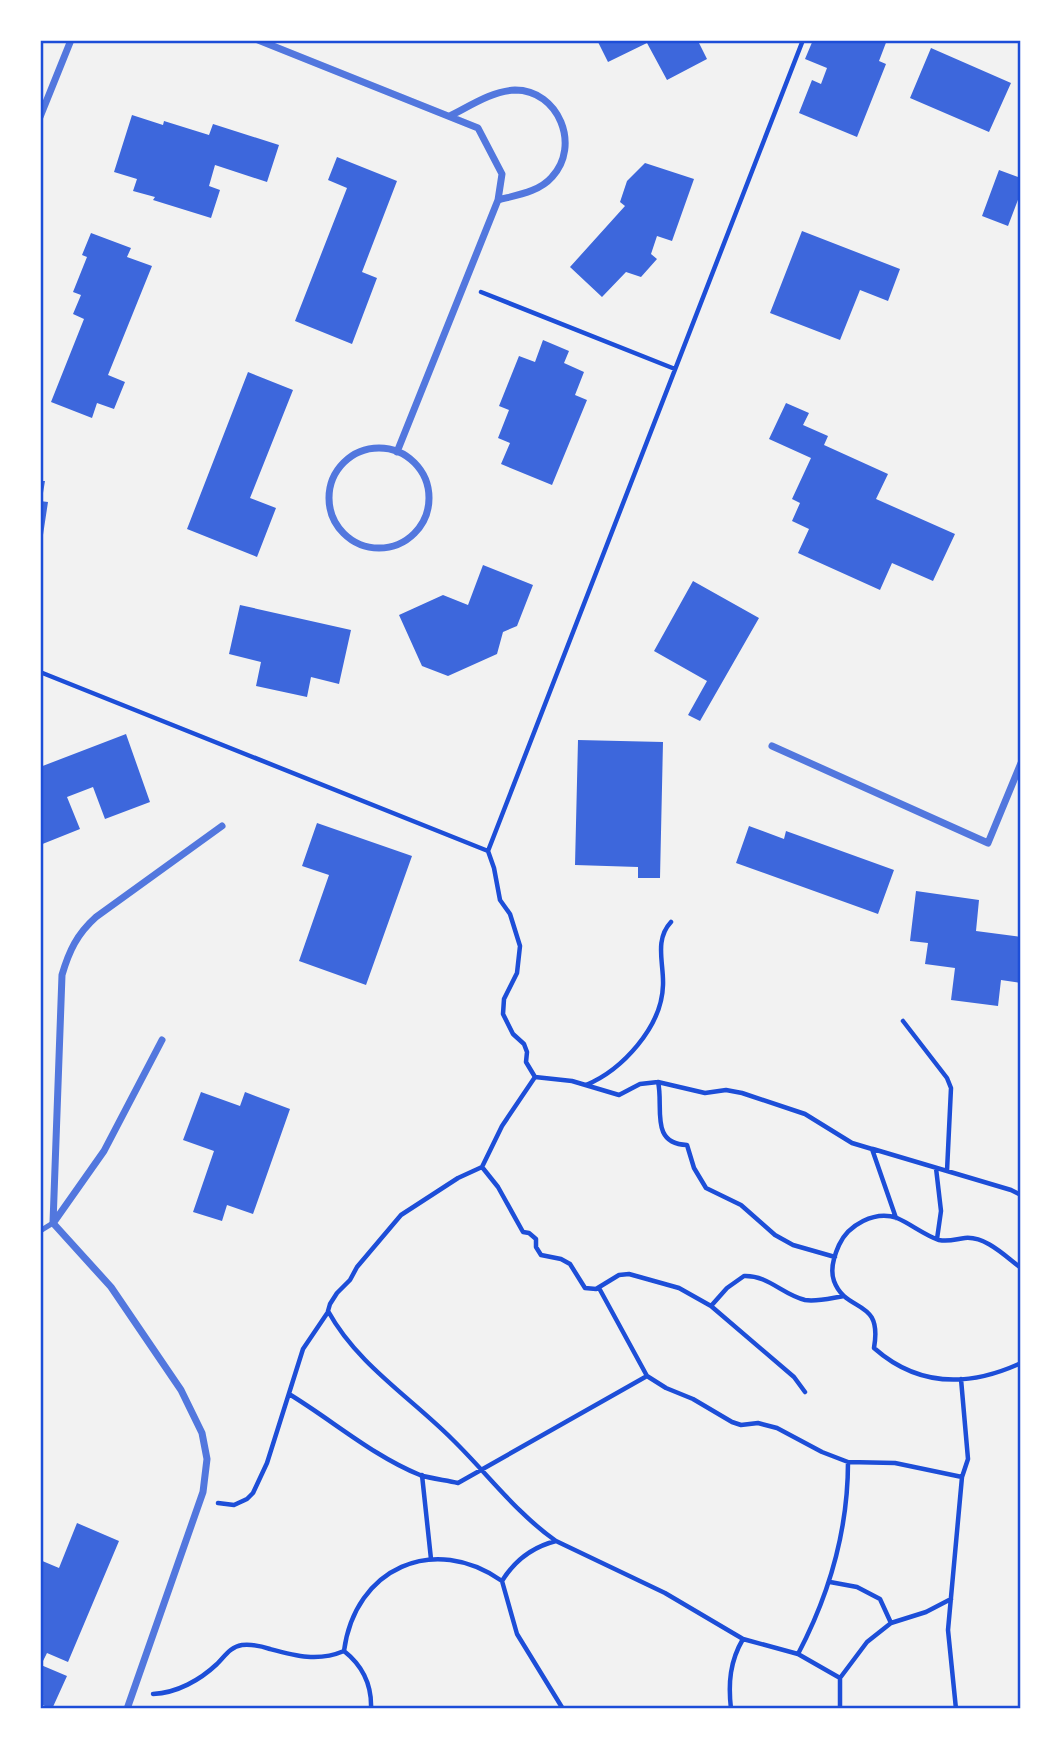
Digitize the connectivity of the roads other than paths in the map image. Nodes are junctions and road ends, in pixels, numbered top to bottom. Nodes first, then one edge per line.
1 (71, 40) edge
2 (258, 40) edge
3 (450, 116) junction
4 (40, 117) edge
5 (498, 200) junction
6 (397, 452) junction
7 (772, 746) dead end
8 (1021, 764) edge
9 (222, 826) dead end
10 (162, 1040) dead end
11 (53, 1223) junction
12 (40, 1231) edge
13 (127, 1709) edge

1 - 4 street
2 - 3 street
3 - 5 street
3 - 5 street
5 - 6 street
6 - 6 street
7 - 8 street
9 - 11 street
10 - 11 street
11 - 12 lane
11 - 13 street

